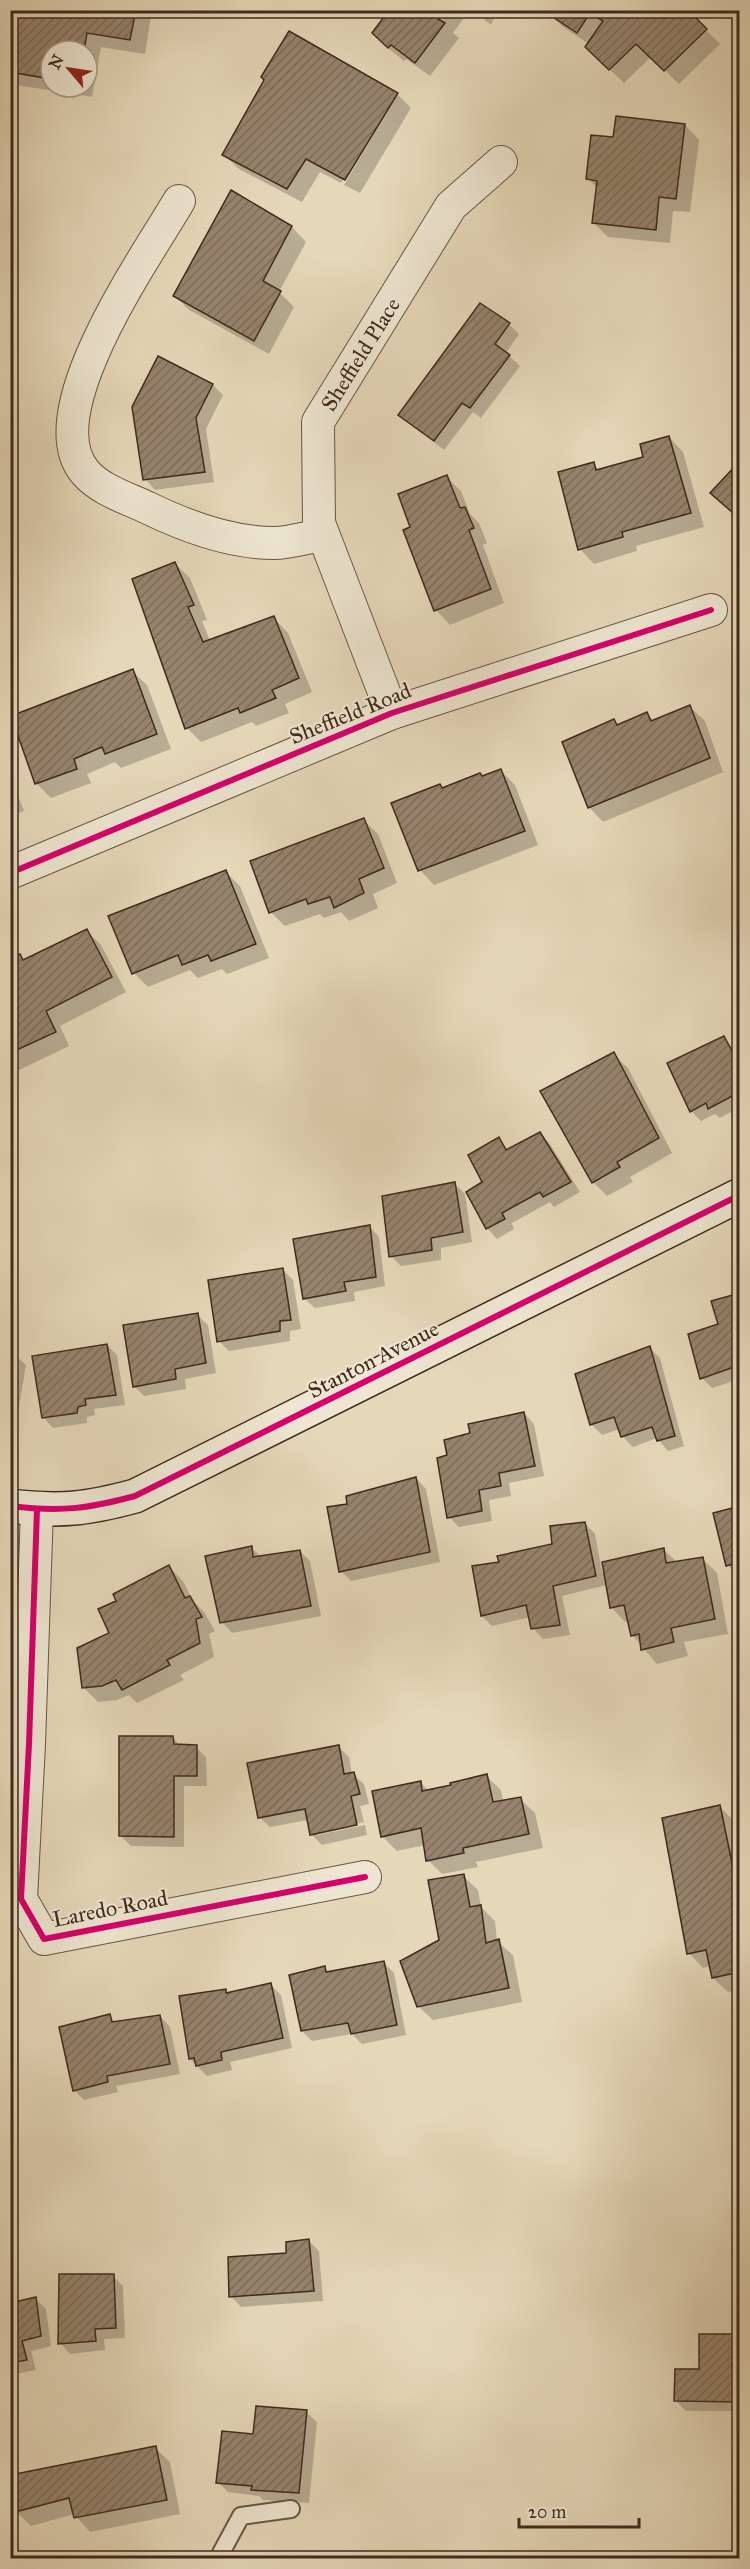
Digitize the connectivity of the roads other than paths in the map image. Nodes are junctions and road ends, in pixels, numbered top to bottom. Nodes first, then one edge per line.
1 (501, 162) dead end
2 (179, 201) dead end
3 (323, 535) junction
4 (711, 610) dead end
5 (392, 713) junction
6 (10, 873) edge
7 (740, 1195) edge
8 (24, 1508) edge
9 (365, 1877) dead end
10 (291, 2509) dead end
11 (222, 2559) edge

1 - 3 street, Sheffield Place
2 - 3 street
3 - 5 street, Sheffield Place
4 - 5 street, Sheffield Road
5 - 6 street, Sheffield Road
7 - 8 street, Stanton Avenue
8 - 9 street, Laredo Road
10 - 11 lane

